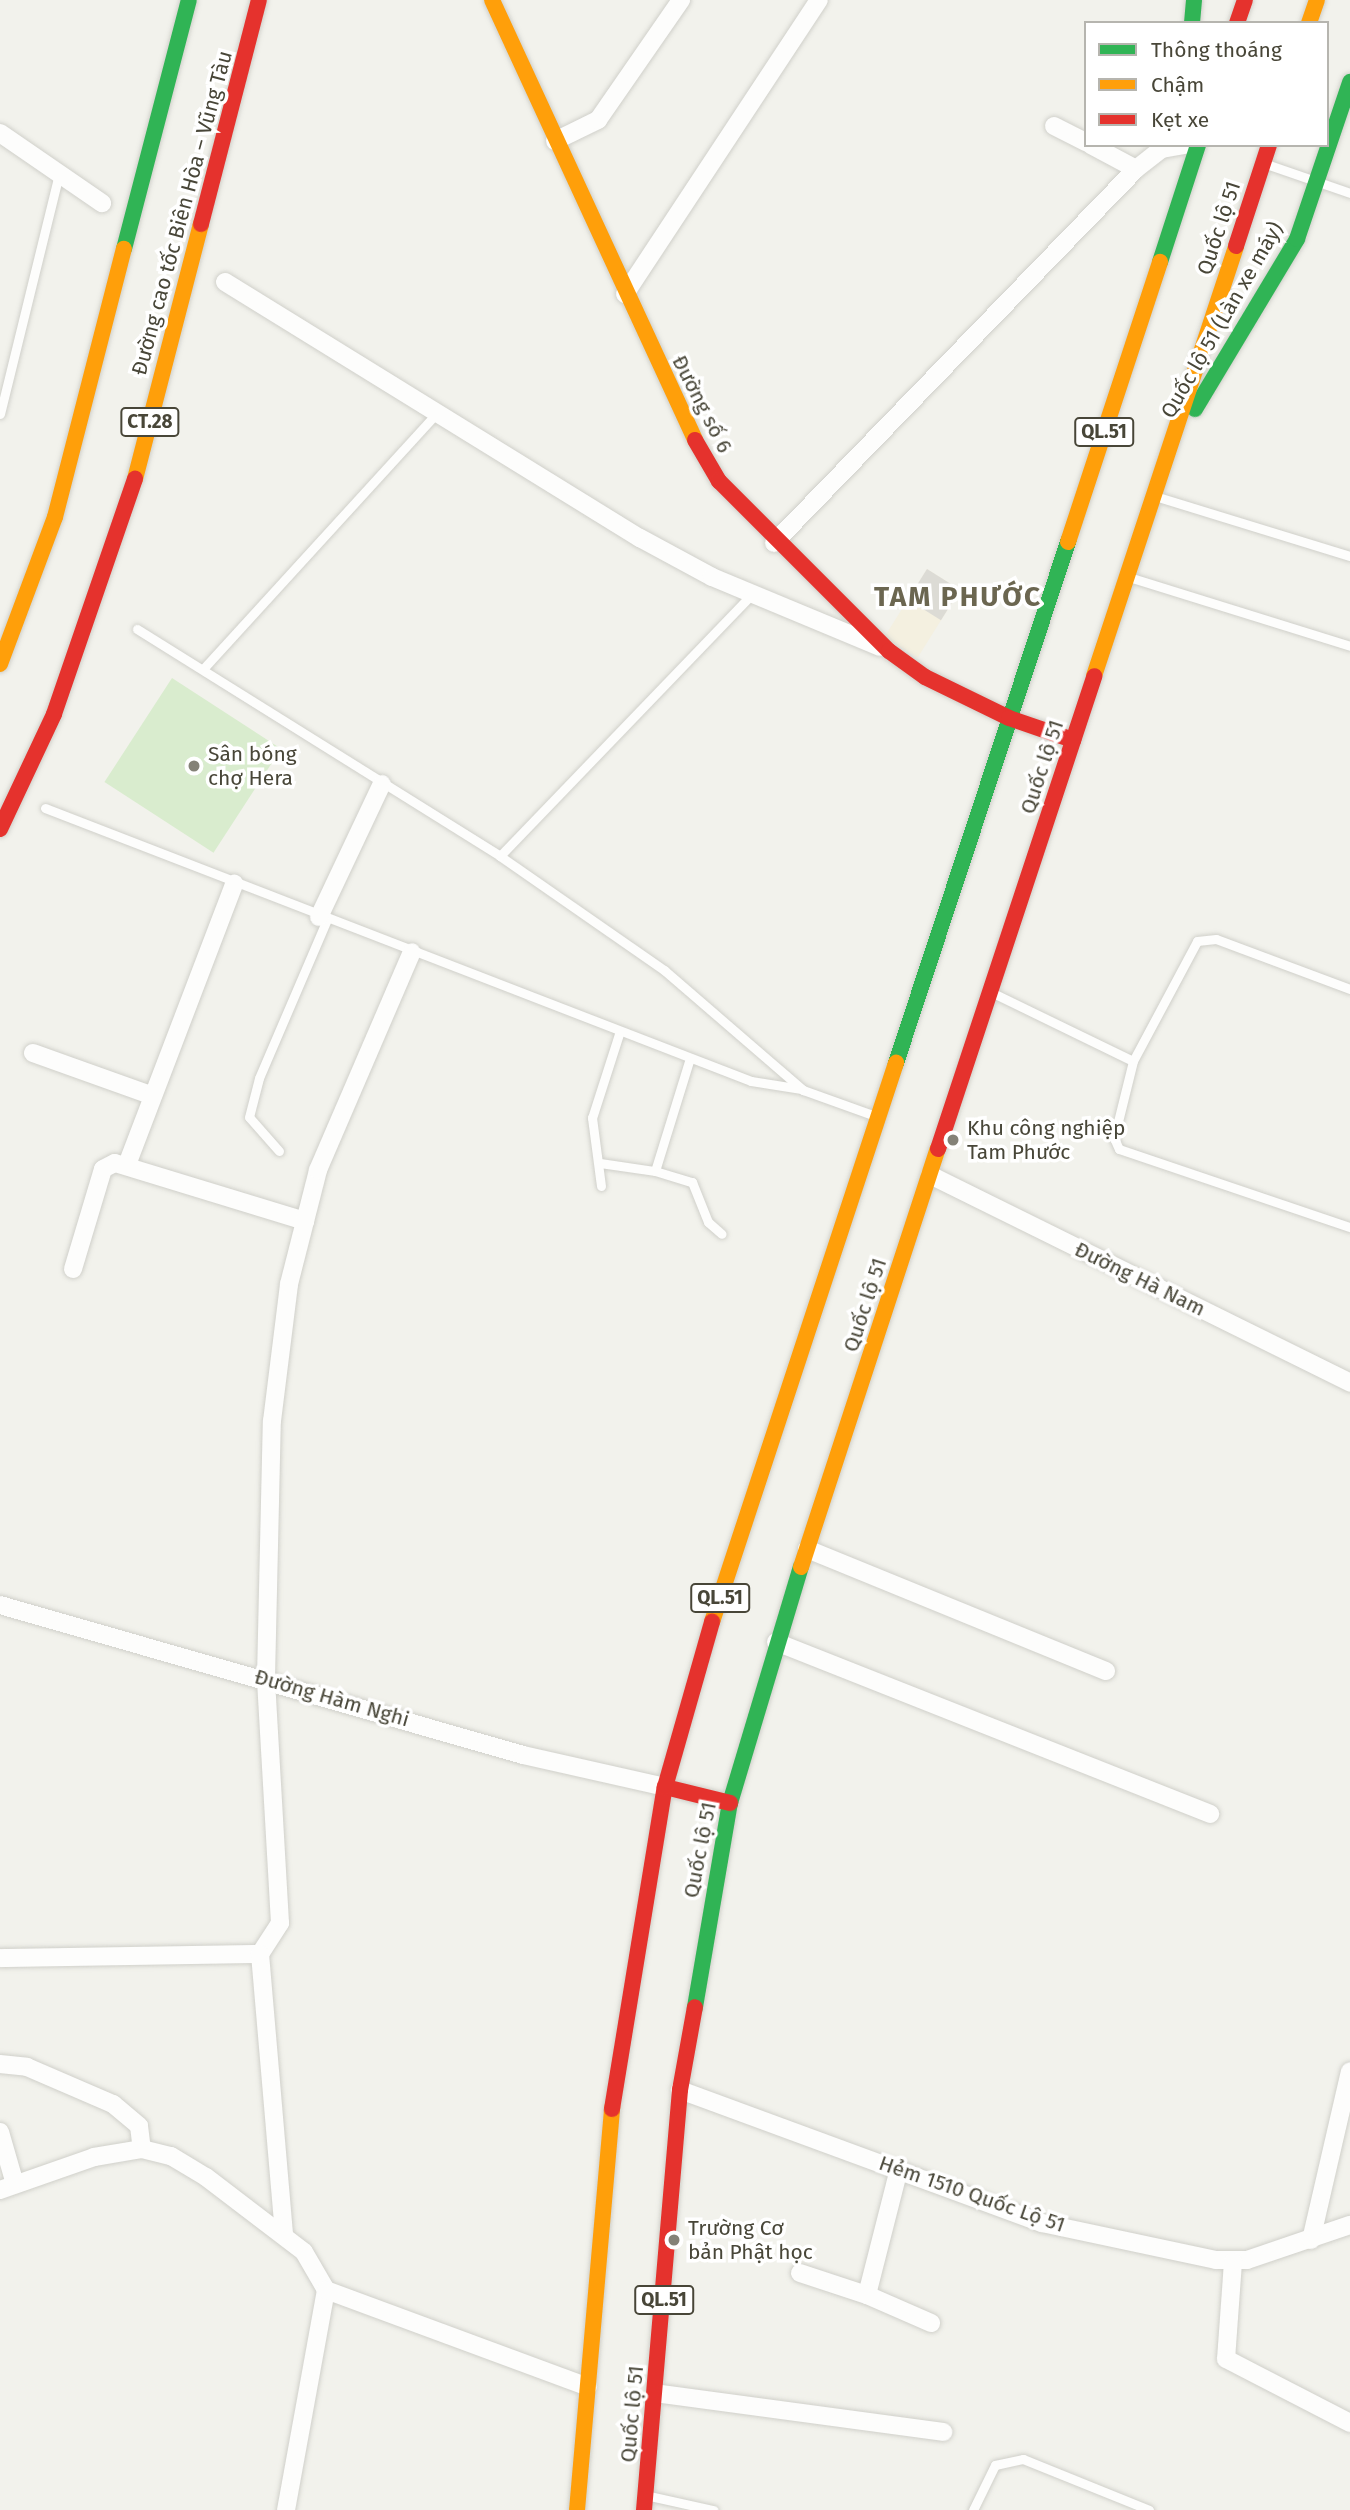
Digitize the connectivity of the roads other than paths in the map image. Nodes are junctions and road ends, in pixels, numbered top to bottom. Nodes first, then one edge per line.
1 (189, 0) edge
2 (259, 0) edge
3 (492, 0) edge
4 (681, 0) edge
5 (819, 0) edge
6 (1194, 0) edge
7 (1245, 0) edge
8 (1317, 0) edge
9 (1192, 21) edge
10 (1238, 21) edge
11 (1310, 21) edge
12 (1350, 82) edge
13 (1054, 126) dead end
14 (2, 139) edge
15 (555, 141) junction
16 (1084, 141) edge
17 (1329, 145) edge
18 (1095, 147) edge
19 (1175, 147) edge
20 (1181, 147) edge
21 (1197, 147) edge
22 (1268, 147) edge
23 (1328, 147) edge
24 (1263, 163) junction
25 (1136, 169) junction
26 (59, 174) junction
27 (1317, 181) junction
28 (1350, 192) edge
29 (102, 203) dead end
30 (1170, 230) junction
31 (225, 282) dead end
32 (625, 294) junction
33 (0, 414) edge
34 (435, 415) junction
35 (1166, 458) junction
36 (1153, 496) junction
37 (775, 543) junction
38 (1350, 556) edge
39 (1127, 576) junction
40 (752, 594) junction
41 (137, 629) dead end
42 (1350, 646) edge
43 (889, 651) junction
44 (0, 664) edge
45 (203, 669) junction
46 (1009, 718) junction
47 (1073, 740) junction
48 (382, 784) junction
49 (45, 808) dead end
50 (0, 829) edge
51 (500, 856) junction
52 (234, 884) junction
53 (323, 918) junction
54 (412, 952) junction
55 (1350, 989) edge
56 (990, 991) junction
57 (620, 1031) junction
58 (33, 1052) dead end
59 (690, 1058) junction
60 (1133, 1061) junction
61 (803, 1090) junction
62 (153, 1096) junction
63 (878, 1116) junction
64 (279, 1151) dead end
65 (128, 1162) junction
66 (600, 1163) junction
67 (655, 1171) junction
68 (930, 1175) junction
69 (601, 1186) dead end
70 (305, 1221) junction
71 (1350, 1227) edge
72 (722, 1234) dead end
73 (73, 1269) dead end
74 (1350, 1383) edge
75 (807, 1549) junction
76 (0, 1605) edge
77 (776, 1642) junction
78 (1106, 1671) dead end
79 (266, 1678) junction
80 (665, 1787) junction
81 (730, 1803) junction
82 (1210, 1814) dead end
83 (260, 1954) junction
84 (0, 1958) edge
85 (0, 2064) edge
86 (1350, 2071) edge
87 (680, 2090) junction
88 (0, 2132) edge
89 (142, 2149) junction
90 (899, 2169) junction
91 (8, 2187) edge
92 (1350, 2225) edge
93 (284, 2233) junction
94 (1311, 2240) junction
95 (1233, 2262) junction
96 (800, 2273) dead end
97 (326, 2290) junction
98 (866, 2295) junction
99 (931, 2323) dead end
100 (588, 2387) junction
101 (655, 2393) junction
102 (1350, 2423) edge
103 (943, 2432) dead end
104 (645, 2503) edge
105 (286, 2510) edge
106 (577, 2510) edge
107 (713, 2510) edge
108 (974, 2510) edge
109 (1149, 2510) edge

1 - 44 main road
2 - 50 main road, Đường cao tốc Biên Hòa – Vũng Tàu / CT.28
3 - 15 main road, Đường số 6
4 - 15 street
5 - 32 street
6 - 9 main road
7 - 10 main road
8 - 11 main road
12 - 17 main road, Quốc lộ 51 (Làn xe máy) / QL.51
13 - 16 street
14 - 26 street
15 - 32 main road, Đường số 6
18 - 25 street
19 - 25 street
20 - 30 main road, QL.51
21 - 30 main road, QL.51
22 - 24 main road, Quốc lộ 51 / QL.51
23 - 27 main road, Quốc lộ 51 (Làn xe máy) / QL.51
24 - 27 lane
24 - 35 main road, Quốc lộ 51 / QL.51
25 - 37 street
26 - 29 street
26 - 33 lane
27 - 28 lane
27 - 35 main road, Quốc lộ 51 (Làn xe máy) / QL.51
30 - 46 main road, QL.51
31 - 34 street
32 - 37 main road, Đường số 6
34 - 40 street
34 - 45 lane
35 - 36 main road, Quốc lộ 51 / QL.51
36 - 38 lane
36 - 39 main road, Quốc lộ 51 / QL.51
37 - 43 main road, Đường số 6
39 - 42 lane
39 - 47 main road, Quốc lộ 51 / QL.51
40 - 43 street
40 - 51 lane
41 - 45 lane
43 - 46 main road, Đường số 6
45 - 48 lane
46 - 47 main road, Đường số 6
46 - 63 main road, QL.51
47 - 56 main road, Quốc lộ 51 / QL.51
48 - 51 lane
48 - 53 street
49 - 52 lane
51 - 61 lane
52 - 53 lane
52 - 62 street
53 - 54 lane
53 - 64 lane
54 - 57 lane
54 - 70 street
55 - 60 lane
56 - 60 lane
56 - 68 main road, Quốc lộ 51 / QL.51
57 - 59 lane
57 - 66 lane
58 - 62 street
59 - 61 lane
59 - 67 lane
60 - 71 lane
61 - 63 lane
62 - 65 street
63 - 80 main road, QL.51
65 - 70 street
65 - 73 street
66 - 67 lane
66 - 69 lane
67 - 72 lane
68 - 74 street, Đường Hà Nam
68 - 75 main road, Quốc lộ 51 / QL.51
70 - 79 street
75 - 77 main road, Quốc lộ 51 / QL.51
75 - 78 street
76 - 79 street, Đường Hàm Nghi
77 - 81 main road, Quốc lộ 51 / QL.51
77 - 82 street
79 - 80 street, Đường Hàm Nghi
79 - 83 street
80 - 81 main road
80 - 100 main road, QL.51
81 - 87 main road, Quốc lộ 51 / QL.51
83 - 84 street
83 - 93 street
85 - 89 street
86 - 94 street
87 - 90 street, Hẻm 1510 Quốc Lộ 51
87 - 101 main road, Quốc lộ 51 / QL.51
88 - 91 street
89 - 91 street
89 - 93 street
90 - 95 street, Hẻm 1510 Quốc Lộ 51
90 - 98 street
92 - 94 street, Hẻm 1510 Quốc Lộ 51
93 - 97 street
94 - 95 street, Hẻm 1510 Quốc Lộ 51
95 - 102 street
96 - 98 street
97 - 100 street
97 - 105 street
98 - 99 street
100 - 106 main road, QL.51
101 - 103 street
101 - 104 main road, Quốc lộ 51 / QL.51
104 - 107 lane
108 - 109 lane

